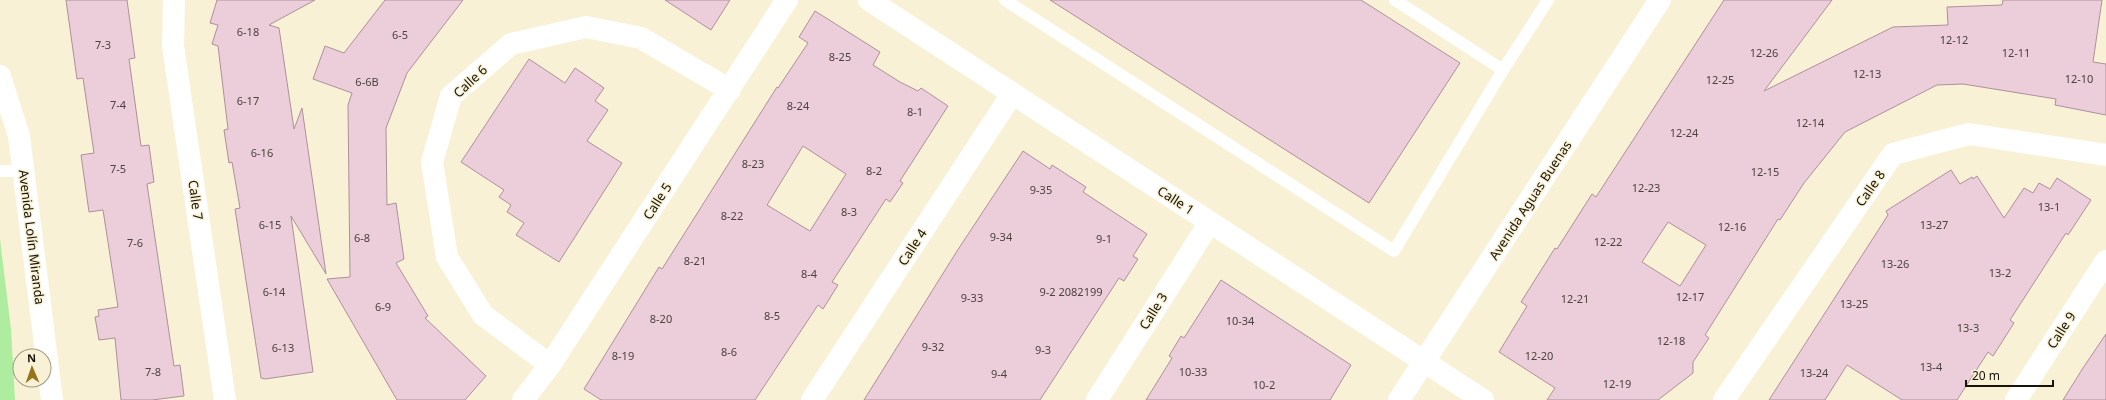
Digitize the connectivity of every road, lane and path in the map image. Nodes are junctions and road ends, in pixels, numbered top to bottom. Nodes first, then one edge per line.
1 (174, 0) edge
2 (787, 0) edge
3 (869, 0) edge
4 (1005, 0) edge
5 (1395, 0) edge
6 (1548, 0) edge
7 (1660, 0) edge
8 (1503, 70) junction
9 (0, 76) edge
10 (730, 90) junction
11 (1012, 94) junction
12 (2106, 155) edge
13 (0, 171) edge
14 (24, 171) junction
15 (1210, 222) junction
16 (2106, 261) edge
17 (1424, 362) junction
18 (550, 365) junction
19 (52, 400) edge
20 (225, 400) edge
21 (523, 400) edge
22 (812, 400) edge
23 (1097, 400) edge
24 (1400, 400) edge
25 (1483, 400) edge
26 (1724, 400) edge
27 (2016, 400) edge

1 - 20 street, Calle 7
2 - 10 street, Calle 5
3 - 11 street, Calle 1
4 - 8 lane
5 - 8 lane
6 - 8 lane
7 - 17 street, Avenida Aguas Buenas
9 - 14 street, Avenida Lolín Miranda
10 - 18 street, Calle 5
10 - 18 street, Calle 6
11 - 15 street, Calle 1
11 - 22 street, Calle 4
12 - 26 street, Calle 8
13 - 14 lane
14 - 19 street, Avenida Lolín Miranda
15 - 17 street, Calle 1
15 - 23 street, Calle 3
16 - 27 street, Calle 9
17 - 24 street, Avenida Aguas Buenas
17 - 25 street, Calle 1
18 - 21 street, Calle 5

